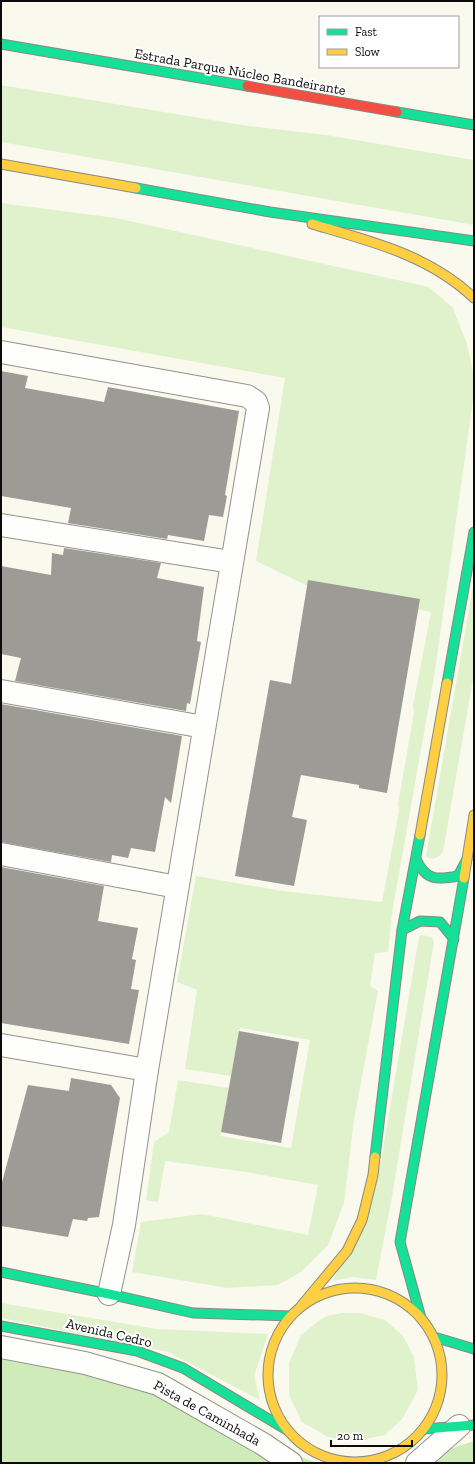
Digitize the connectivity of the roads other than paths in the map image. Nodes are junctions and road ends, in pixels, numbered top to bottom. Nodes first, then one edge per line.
1 (1, 44) edge
2 (474, 126) edge
3 (1, 164) edge
4 (270, 212) junction
5 (474, 241) edge
6 (474, 298) edge
7 (1, 352) edge
8 (1, 525) edge
9 (474, 532) edge
10 (231, 562) junction
11 (1, 691) edge
12 (204, 727) junction
13 (474, 815) edge
14 (1, 854) edge
15 (467, 858) junction
16 (416, 859) junction
17 (177, 887) junction
18 (402, 930) junction
19 (454, 939) junction
20 (1, 1045) edge
21 (147, 1070) junction
22 (1, 1272) edge
23 (109, 1294) junction
24 (302, 1305) junction
25 (290, 1316) junction
26 (421, 1318) junction
27 (1, 1326) edge
28 (434, 1337) junction
29 (1, 1347) edge
30 (474, 1350) edge
31 (466, 1426) edge
32 (424, 1429) junction
33 (288, 1431) junction
34 (291, 1463) edge
35 (417, 1463) edge

1 - 2 main road, Estrada Parque Núcleo Bandeirante
3 - 4 main road
4 - 5 main road
4 - 6 main road
7 - 10 street
8 - 10 street
9 - 16 main road
10 - 12 street
11 - 12 street
12 - 17 street
13 - 15 main road
14 - 17 street
15 - 16 main road
15 - 19 main road
16 - 18 main road
17 - 21 street
18 - 19 main road
18 - 24 main road
19 - 26 main road
20 - 21 street
21 - 23 street
22 - 23 main road
23 - 25 main road
24 - 25 main road
24 - 26 main road
25 - 33 main road
26 - 28 main road
27 - 33 main road, Avenida Cedro
28 - 30 main road
28 - 32 main road
29 - 34 street, Pista de Caminhada
31 - 32 main road
31 - 35 street
32 - 33 main road

